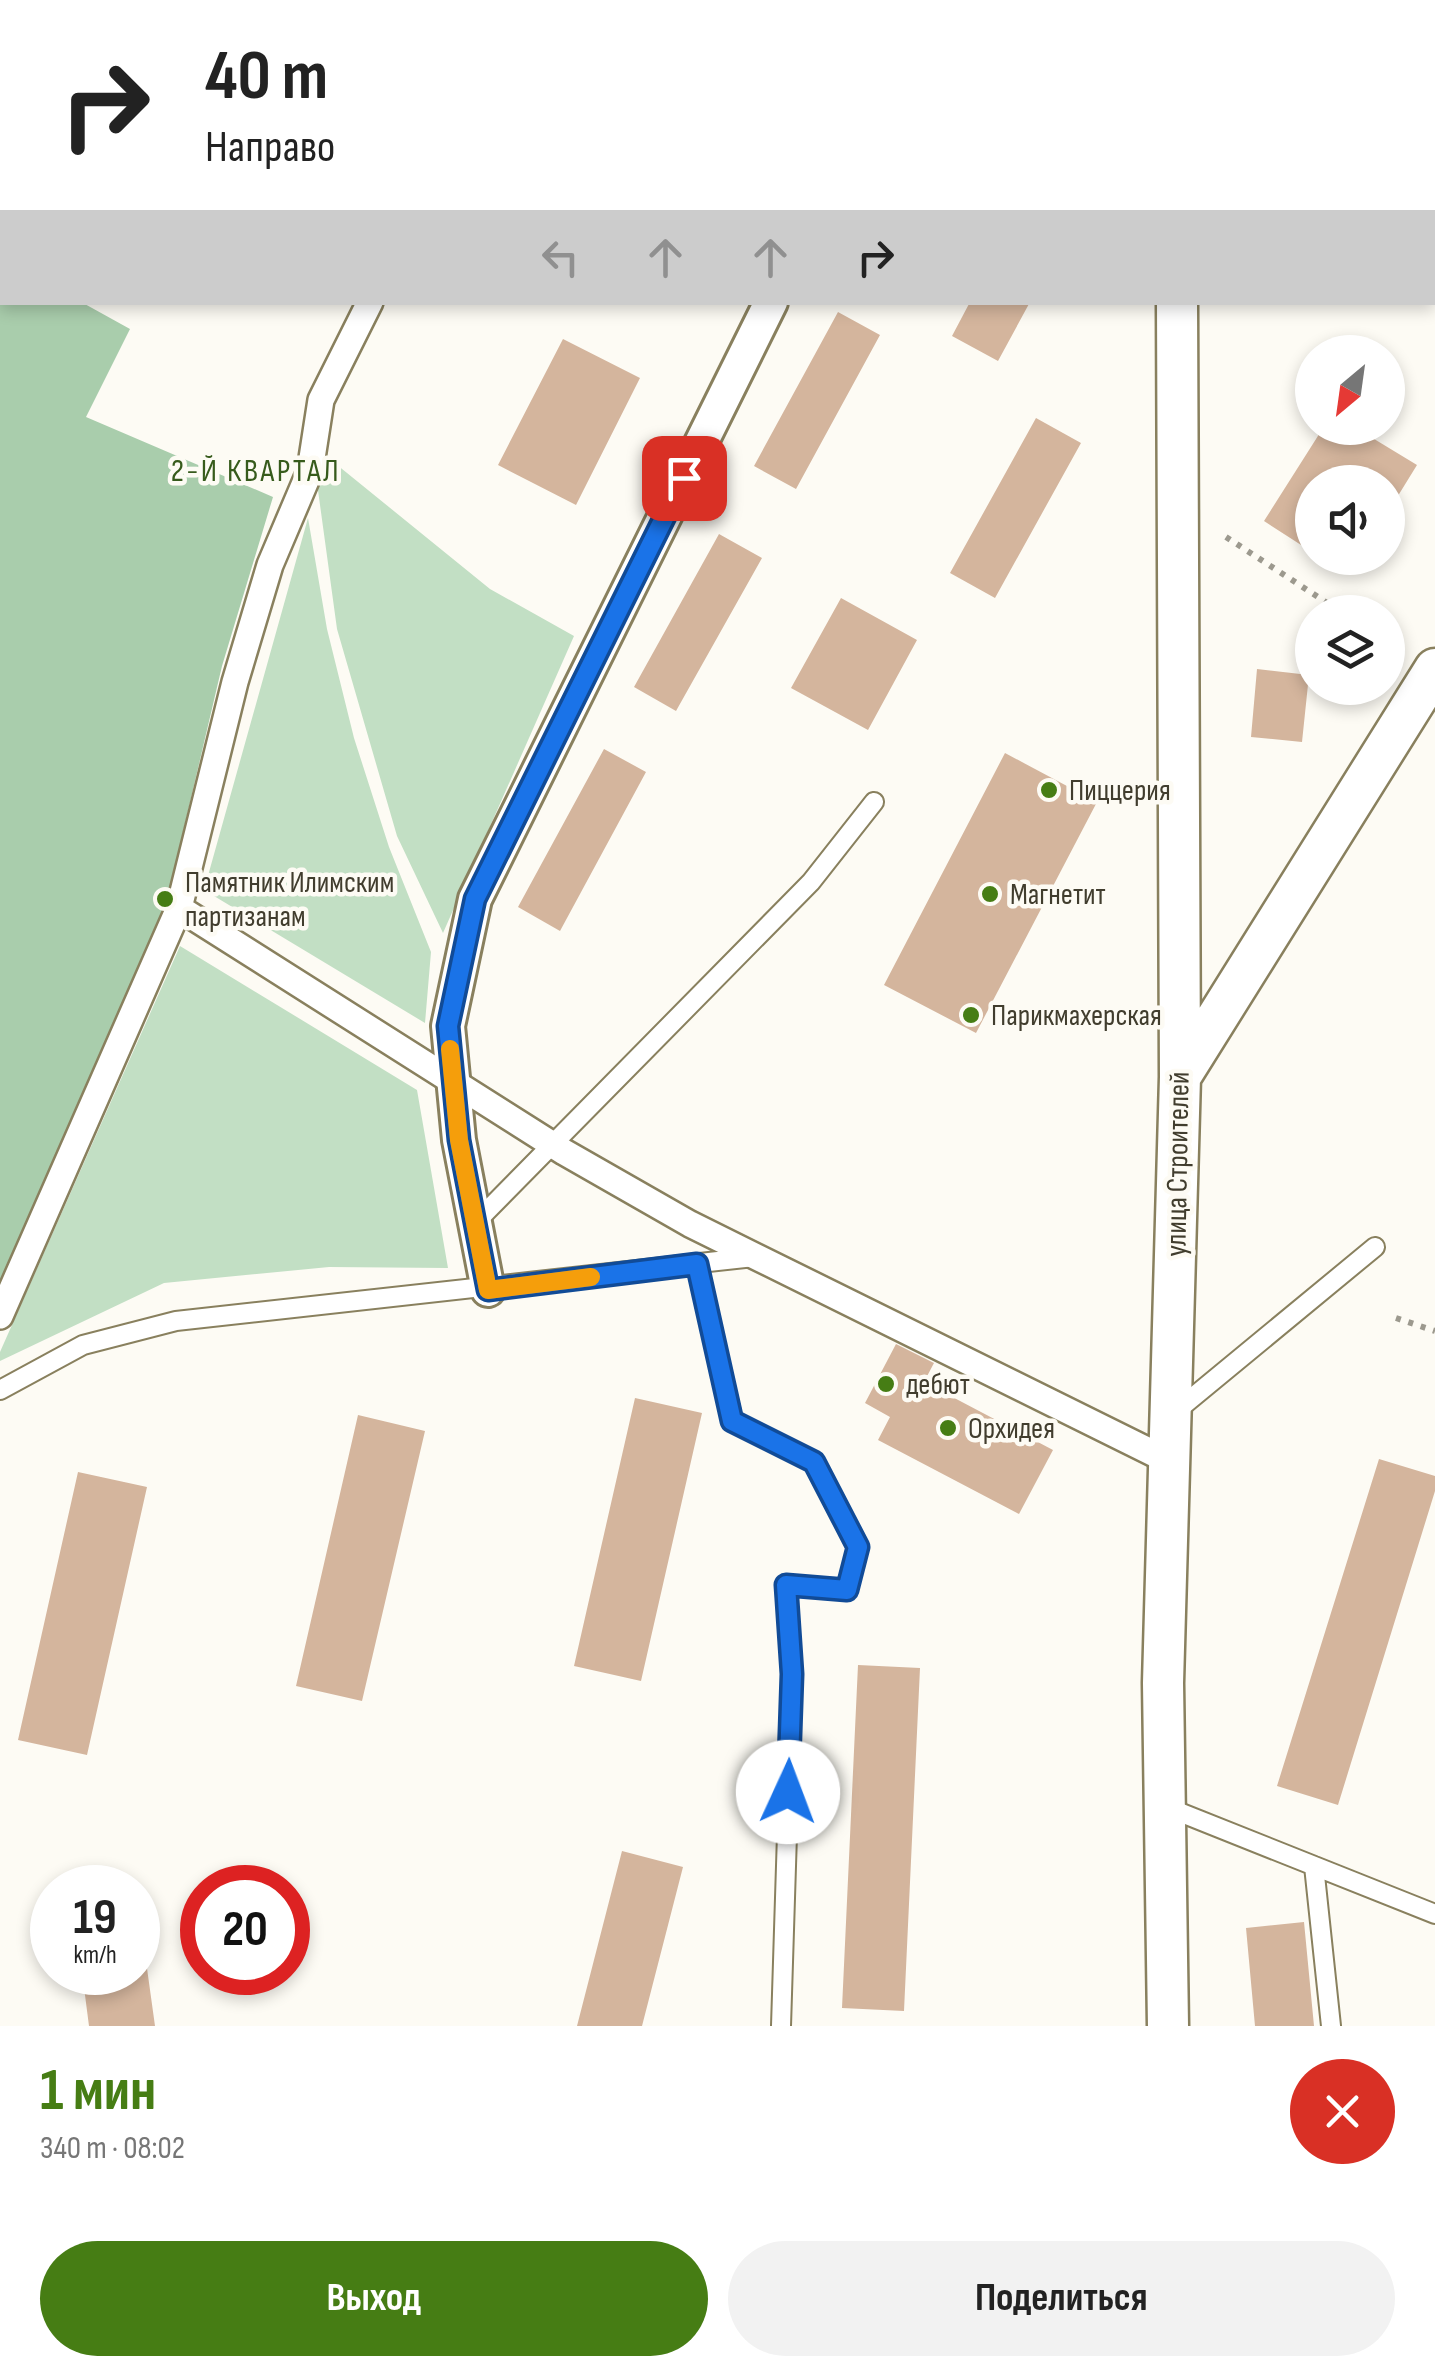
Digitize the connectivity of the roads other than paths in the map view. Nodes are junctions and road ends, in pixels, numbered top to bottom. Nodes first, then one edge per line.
1 (368, 305) edge
2 (771, 305) edge
3 (1177, 305) edge
4 (1435, 669) edge
5 (874, 802) dead end
6 (179, 908) junction
7 (1180, 1077) junction
8 (454, 1080) junction
9 (554, 1144) junction
10 (476, 1222) junction
11 (1374, 1247) dead end
12 (754, 1257) junction
13 (697, 1264) junction
14 (488, 1290) junction
15 (0, 1316) edge
16 (0, 1390) edge
17 (1170, 1416) junction
18 (1169, 1461) junction
19 (1164, 1806) junction
20 (1314, 1866) junction
21 (1435, 1914) edge
22 (781, 2026) edge
23 (1168, 2026) edge
24 (1331, 2026) edge

1 - 6 street
2 - 8 street
3 - 7 street, улица Строителей
4 - 7 street
5 - 9 lane
6 - 8 street
6 - 15 street
7 - 17 street, улица Строителей
8 - 9 street
8 - 10 street
9 - 10 lane
9 - 12 street
10 - 14 street
11 - 17 lane
12 - 13 lane
12 - 18 street
13 - 14 lane
13 - 22 lane
14 - 16 lane
17 - 18 street, улица Строителей
18 - 19 street, улица Строителей
19 - 20 lane
19 - 23 street, улица Строителей
20 - 21 lane
20 - 24 lane

